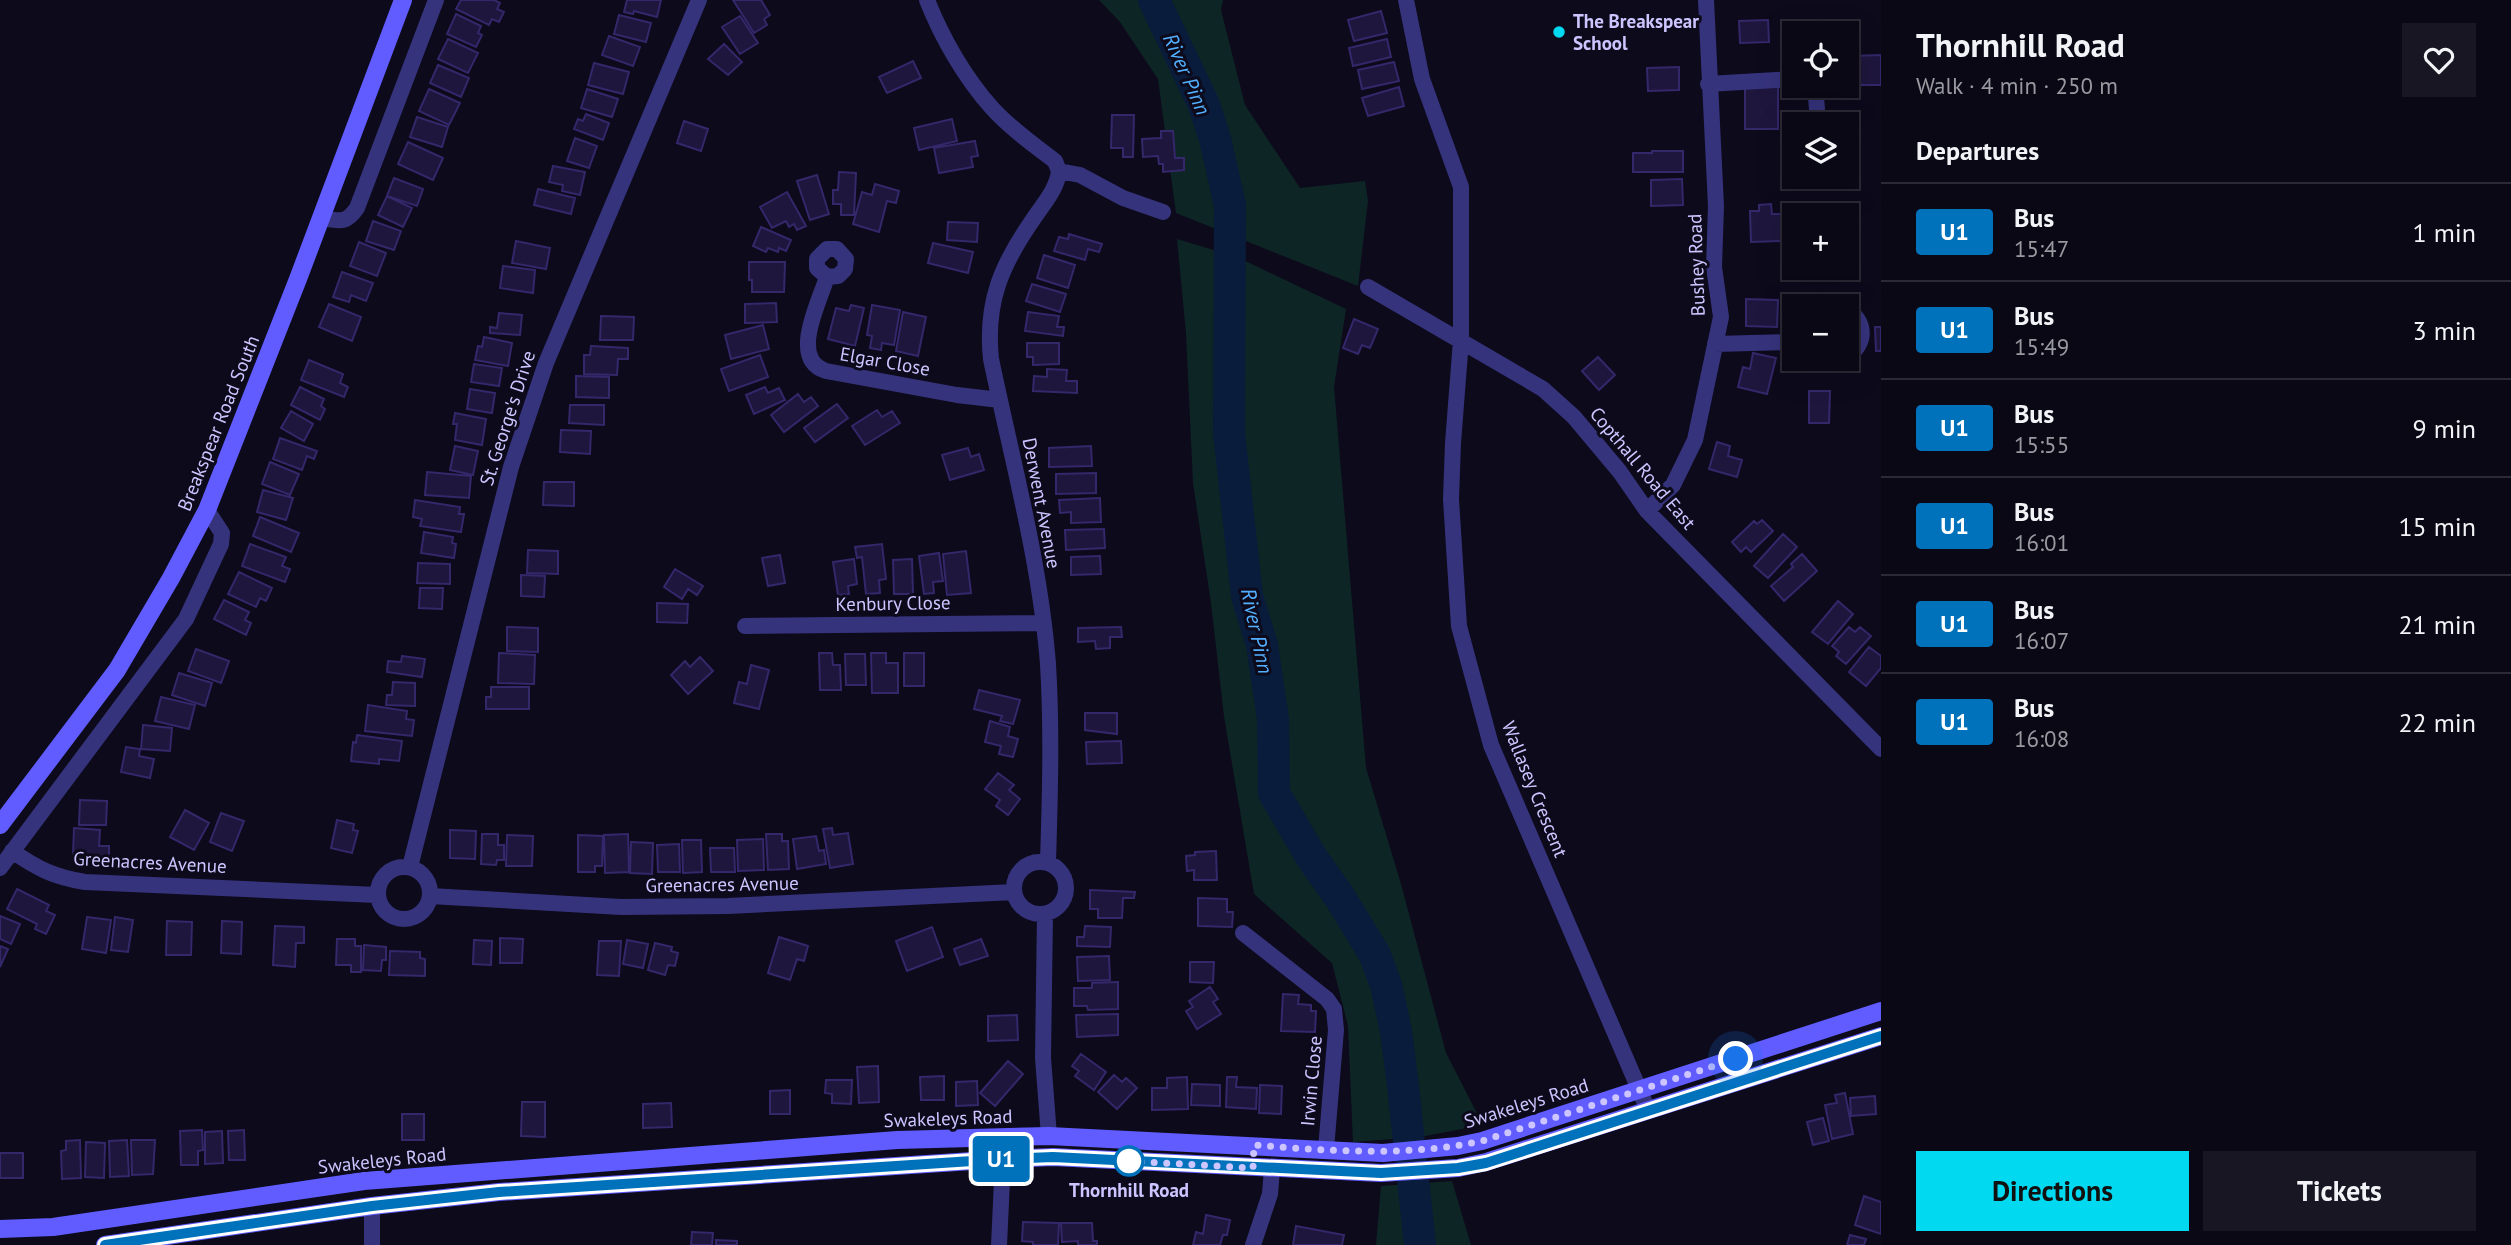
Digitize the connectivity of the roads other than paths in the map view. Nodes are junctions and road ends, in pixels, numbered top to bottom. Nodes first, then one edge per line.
1 (402, 0) edge
2 (436, 0) edge
3 (699, 0) edge
4 (927, 0) edge
5 (1406, 0) edge
6 (1706, 0) edge
7 (1782, 80) edge
8 (1708, 84) junction
9 (1816, 98) edge
10 (1817, 109) dead end
11 (1059, 171) junction
12 (1163, 212) dead end
13 (321, 218) junction
14 (827, 277) dead end
15 (1368, 287) dead end
16 (1859, 324) edge
17 (1461, 340) junction
18 (1782, 342) edge
19 (1715, 344) junction
20 (1859, 345) edge
21 (1000, 400) junction
22 (207, 510) junction
23 (1647, 511) junction
24 (1043, 622) junction
25 (745, 626) dead end
26 (1881, 749) edge
27 (0, 825) edge
28 (12, 851) junction
29 (1048, 862) junction
30 (0, 867) edge
31 (410, 867) junction
32 (1014, 892) junction
33 (377, 895) junction
34 (430, 897) junction
35 (1045, 914) junction
36 (1243, 933) dead end
37 (1881, 1011) edge
38 (1881, 1036) edge
39 (1641, 1089) junction
40 (1648, 1110) junction
41 (1049, 1136) junction
42 (824, 1145) junction
43 (1254, 1145) junction
44 (1326, 1149) junction
45 (1003, 1159) junction
46 (1253, 1168) junction
47 (1272, 1169) junction
48 (824, 1170) junction
49 (372, 1206) junction
50 (163, 1209) junction
51 (0, 1229) edge
52 (167, 1237) junction
53 (105, 1245) edge
54 (372, 1245) edge
55 (999, 1245) edge
56 (1253, 1245) edge

1 - 13 main road, Breakspear Road South
2 - 13 street
3 - 31 street, St. George's Drive
4 - 11 street
5 - 17 street, Wallasey Crescent
6 - 8 street, Bushey Road
7 - 8 street
8 - 19 street, Bushey Road
9 - 10 street
11 - 12 street
11 - 21 street, Derwent Avenue
13 - 22 main road, Breakspear Road South
14 - 21 street, Elgar Close
15 - 17 street, Copthall Road East
16 - 20 street
17 - 23 street, Copthall Road East
17 - 39 street, Wallasey Crescent
18 - 19 street
19 - 23 street, Bushey Road
21 - 24 street, Derwent Avenue
22 - 27 main road, Breakspear Road South
22 - 28 street
23 - 26 street, Copthall Road East
24 - 25 street, Kenbury Close
24 - 29 street, Derwent Avenue
28 - 30 street
28 - 33 street, Greenacres Avenue
29 - 32 street
29 - 35 street
31 - 33 street
31 - 34 street
32 - 34 street, Greenacres Avenue
32 - 35 street
33 - 34 street
35 - 41 street
36 - 44 street, Irwin Close
37 - 39 main road, Swakeleys Road
38 - 40 main road
39 - 40 street, Wallasey Crescent
39 - 44 main road, Swakeleys Road
40 - 47 main road
41 - 42 main road, Swakeleys Road
41 - 43 main road, Swakeleys Road
42 - 48 main road
42 - 50 main road, Swakeleys Road
43 - 44 main road, Swakeleys Road
43 - 46 main road
45 - 46 main road
45 - 48 main road
45 - 55 street
46 - 47 main road
47 - 56 street
48 - 49 main road
49 - 52 main road
49 - 54 street
50 - 51 main road, Swakeleys Road
50 - 52 main road
52 - 53 main road

